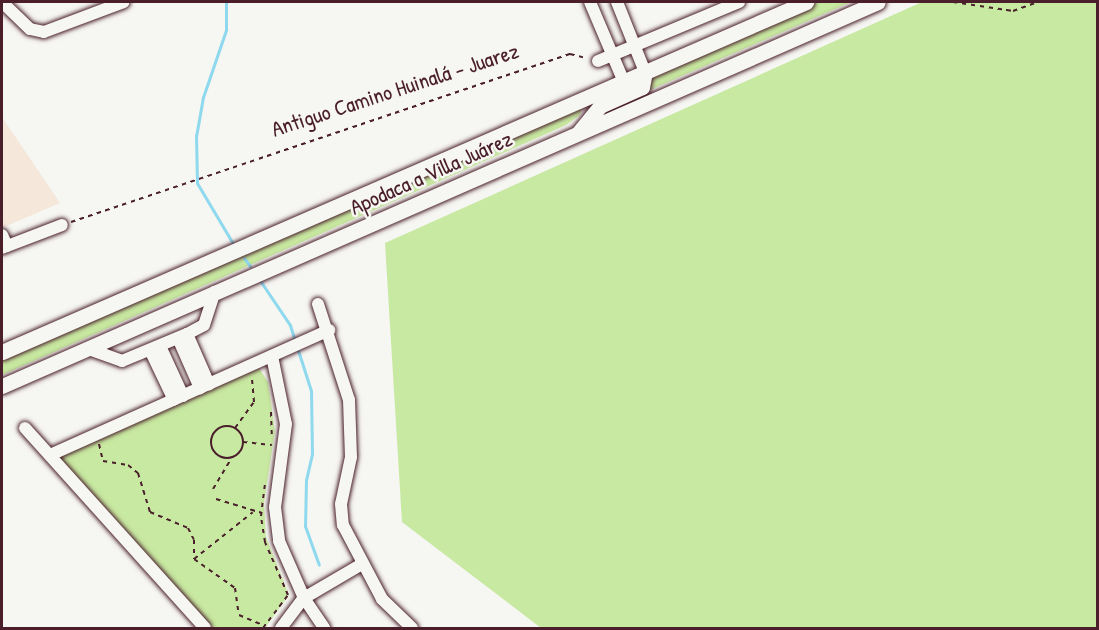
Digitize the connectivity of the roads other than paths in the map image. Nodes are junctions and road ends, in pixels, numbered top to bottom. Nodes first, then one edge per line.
1 (2, 2) edge
2 (124, 2) edge
3 (590, 2) edge
4 (617, 2) edge
5 (739, 2) edge
6 (806, 2) edge
7 (878, 2) edge
8 (102, 5) edge
9 (633, 44) junction
10 (612, 54) junction
11 (598, 61) road end
12 (645, 72) junction
13 (624, 82) junction
14 (579, 132) junction
15 (62, 225) road end
16 (3, 243) edge
17 (215, 292) junction
18 (318, 304) dead end
19 (329, 330) junction
20 (183, 336) junction
21 (155, 348) junction
22 (89, 349) junction
23 (2, 352) edge
24 (272, 356) junction
25 (2, 386) edge
26 (204, 386) junction
27 (178, 398) junction
28 (25, 428) dead end
29 (50, 455) junction
30 (362, 564) junction
31 (304, 598) junction
32 (206, 628) edge
33 (281, 628) edge
34 (324, 628) edge
35 (412, 628) edge

1 - 8 street
2 - 8 street
3 - 10 street
4 - 9 street
5 - 9 street
6 - 12 main road, Apodaca a Villa Juárez
7 - 14 main road, Apodaca a Villa Juárez
9 - 10 street
9 - 12 street
10 - 11 street
10 - 13 street
12 - 13 main road, Apodaca a Villa Juárez
12 - 14 main road
13 - 23 main road, Apodaca a Villa Juárez
14 - 17 main road, Apodaca a Villa Juárez
15 - 16 street
17 - 20 street
17 - 22 main road, Apodaca a Villa Juárez
18 - 19 street
19 - 24 street
19 - 30 street
20 - 21 street
20 - 26 street
21 - 22 street
21 - 27 street
22 - 25 main road, Apodaca a Villa Juárez
24 - 26 street
24 - 31 street
26 - 27 street
27 - 29 street
28 - 29 street
29 - 32 street
30 - 31 street
30 - 35 street
31 - 33 street
31 - 34 street

